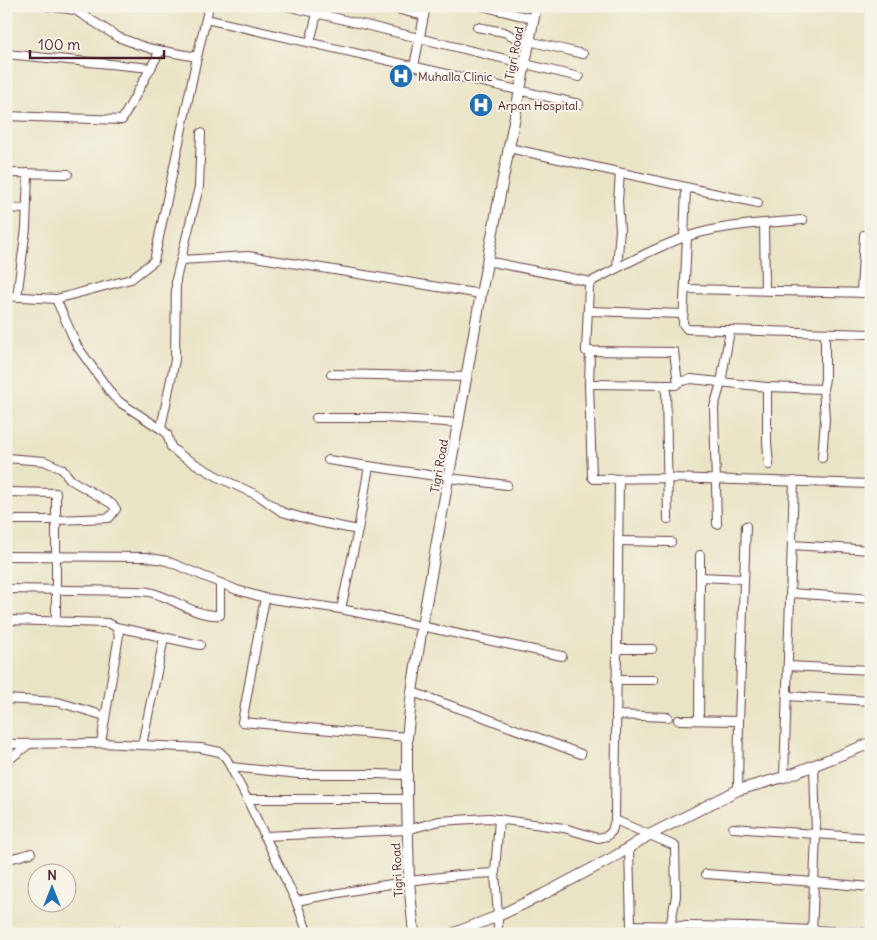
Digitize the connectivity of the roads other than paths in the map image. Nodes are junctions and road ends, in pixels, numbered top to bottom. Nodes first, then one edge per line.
1 (46, 6) edge
2 (209, 6) edge
3 (287, 6) edge
4 (385, 6) edge
5 (426, 6) edge
6 (482, 6) edge
7 (536, 6) edge
8 (318, 10) edge
9 (424, 16) junction
10 (206, 19) junction
11 (534, 19) junction
12 (477, 27) dead end
13 (420, 39) junction
14 (310, 42) junction
15 (529, 43) junction
16 (160, 51) junction
17 (6, 54) edge
18 (583, 54) dead end
19 (198, 57) junction
20 (525, 65) junction
21 (414, 66) junction
22 (151, 68) junction
23 (579, 77) dead end
24 (520, 91) junction
25 (579, 104) dead end
26 (6, 116) edge
27 (201, 133) dead end
28 (509, 148) junction
29 (6, 173) edge
30 (28, 173) junction
31 (620, 173) junction
32 (68, 174) dead end
33 (686, 188) junction
34 (758, 203) dead end
35 (6, 208) edge
36 (26, 209) junction
37 (803, 220) dead end
38 (764, 223) junction
39 (864, 234) dead end
40 (686, 237) junction
41 (181, 260) junction
42 (488, 261) junction
43 (617, 268) junction
44 (591, 282) junction
45 (685, 289) junction
46 (764, 290) junction
47 (861, 293) junction
48 (871, 293) edge
49 (481, 294) junction
50 (6, 296) edge
51 (16, 296) junction
52 (56, 299) junction
53 (589, 311) junction
54 (683, 314) junction
55 (730, 330) junction
56 (825, 333) junction
57 (871, 334) edge
58 (590, 351) junction
59 (331, 374) dead end
60 (467, 376) junction
61 (678, 382) junction
62 (589, 384) junction
63 (721, 384) junction
64 (666, 385) junction
65 (767, 387) junction
66 (823, 389) junction
67 (316, 418) dead end
68 (459, 423) junction
69 (161, 428) junction
70 (6, 458) edge
71 (822, 458) dead end
72 (328, 460) dead end
73 (769, 465) dead end
74 (369, 466) junction
75 (449, 478) junction
76 (619, 478) junction
77 (668, 478) junction
78 (716, 479) junction
79 (794, 481) junction
80 (871, 484) edge
81 (507, 485) dead end
82 (6, 492) edge
83 (668, 519) dead end
84 (6, 520) edge
85 (57, 520) junction
86 (717, 524) dead end
87 (746, 526) dead end
88 (358, 530) junction
89 (618, 541) junction
90 (671, 542) dead end
91 (792, 546) junction
92 (871, 550) edge
93 (700, 555) dead end
94 (6, 556) edge
95 (55, 556) junction
96 (700, 577) junction
97 (744, 579) junction
98 (220, 582) junction
99 (6, 588) edge
100 (56, 589) junction
101 (791, 593) junction
102 (265, 598) junction
103 (871, 599) edge
104 (341, 609) junction
105 (6, 620) edge
106 (56, 621) junction
107 (116, 626) junction
108 (422, 626) junction
109 (164, 638) junction
110 (200, 645) dead end
111 (617, 649) junction
112 (652, 649) dead end
113 (562, 656) dead end
114 (788, 666) junction
115 (871, 670) edge
116 (616, 680) junction
117 (654, 680) dead end
118 (412, 692) junction
119 (787, 696) junction
120 (6, 699) edge
121 (871, 701) edge
122 (616, 715) junction
123 (105, 716) junction
124 (668, 717) dead end
125 (678, 720) dead end
126 (699, 720) junction
127 (739, 721) junction
128 (407, 736) junction
129 (871, 742) edge
130 (101, 743) junction
131 (6, 744) edge
132 (29, 744) junction
133 (142, 745) junction
134 (581, 754) dead end
135 (6, 762) edge
136 (814, 765) junction
137 (231, 767) junction
138 (407, 775) junction
139 (784, 776) junction
140 (738, 790) junction
141 (247, 799) junction
142 (407, 799) junction
143 (499, 819) junction
144 (615, 820) junction
145 (733, 828) dead end
146 (407, 830) junction
147 (816, 834) junction
148 (264, 836) junction
149 (649, 836) junction
150 (871, 838) edge
151 (629, 848) junction
152 (32, 853) dead end
153 (6, 860) edge
154 (495, 873) junction
155 (706, 874) dead end
156 (409, 881) junction
157 (814, 882) junction
158 (871, 887) edge
159 (296, 901) junction
160 (498, 916) junction
161 (666, 929) edge
162 (812, 932) edge
163 (871, 933) edge
164 (308, 934) edge
165 (414, 934) edge
166 (452, 934) edge
167 (498, 934) edge

1 - 16 street
2 - 10 street
3 - 8 street
4 - 9 street
5 - 9 street
6 - 11 street
7 - 11 street, Tigri Road
8 - 13 street
8 - 14 street
9 - 13 street
10 - 14 street
10 - 19 street
11 - 15 street, Tigri Road
12 - 15 street
13 - 20 street
13 - 21 street
14 - 21 street
15 - 18 street
15 - 20 street, Tigri Road
16 - 19 street
16 - 22 street
17 - 22 street
19 - 52 street
20 - 23 street
20 - 24 street, Tigri Road
21 - 24 street
22 - 26 street
24 - 25 street
24 - 28 street, Tigri Road
27 - 41 street
28 - 31 street
28 - 42 street, Tigri Road
29 - 30 street
30 - 32 street
30 - 36 street
31 - 33 street
31 - 43 street
33 - 34 street
33 - 40 street
35 - 36 street
36 - 51 street
37 - 38 street
38 - 40 street
38 - 46 street
39 - 47 street
40 - 43 street
40 - 45 street
41 - 49 street
41 - 69 street
42 - 44 street
42 - 49 street, Tigri Road
43 - 44 street
44 - 53 street
45 - 46 street
45 - 54 street
46 - 47 street
47 - 48 street
49 - 60 street, Tigri Road
50 - 51 street
51 - 52 street
52 - 69 street
53 - 54 street
53 - 58 street
54 - 55 street
55 - 56 street
55 - 63 street
56 - 57 street
56 - 66 street
58 - 61 street
58 - 62 street
59 - 60 street
60 - 68 street, Tigri Road
61 - 63 street
61 - 64 street
62 - 64 street
62 - 76 street
63 - 65 street
63 - 78 street
64 - 77 street
65 - 66 street
65 - 73 street
66 - 71 street
67 - 68 street
68 - 75 street, Tigri Road
69 - 88 street
70 - 85 street
72 - 74 street
74 - 75 street
74 - 88 street
75 - 81 street
75 - 108 street, Tigri Road
76 - 77 street
76 - 89 street
77 - 78 street
77 - 83 street
78 - 79 street
78 - 86 street
79 - 80 street
79 - 91 street
82 - 85 street
84 - 85 street
85 - 95 street
87 - 97 street
88 - 104 street
89 - 90 street
89 - 111 street
91 - 92 street
91 - 101 street
93 - 96 street
94 - 95 street
95 - 98 street
95 - 100 street
96 - 97 street
96 - 126 street
97 - 127 street
98 - 100 street
98 - 102 street
99 - 100 street
100 - 106 street
101 - 103 street
101 - 114 street
102 - 104 street
102 - 128 street
104 - 108 street
105 - 106 street
106 - 107 street
107 - 109 street
107 - 123 street
108 - 113 street
108 - 118 street, Tigri Road
109 - 110 street
109 - 133 street
111 - 112 street
111 - 116 street
114 - 115 street
114 - 119 street
116 - 117 street
116 - 122 street
118 - 128 street, Tigri Road
118 - 134 street
119 - 121 street
119 - 139 street
120 - 123 street
122 - 124 street
122 - 144 street
123 - 130 street
125 - 126 street
126 - 127 street
127 - 140 street
128 - 138 street, Tigri Road
129 - 136 street
130 - 132 street
130 - 133 street
131 - 132 street
132 - 135 street
133 - 137 street
136 - 139 street
136 - 147 street
137 - 138 street
137 - 141 street
138 - 142 street, Tigri Road
139 - 140 street
140 - 149 street
141 - 142 street
141 - 148 street
142 - 146 street, Tigri Road
143 - 144 street
143 - 146 street
143 - 154 street
144 - 149 street
145 - 147 street
146 - 148 street
146 - 156 street, Tigri Road
147 - 150 street
147 - 157 street
148 - 159 street
149 - 151 street
149 - 161 street
151 - 160 street
151 - 161 street
152 - 153 street
154 - 156 street
154 - 160 street
155 - 157 street
156 - 159 street
156 - 165 street, Tigri Road
157 - 158 street
157 - 162 street
159 - 164 street
160 - 166 street
160 - 167 street
161 - 162 street
162 - 163 street

